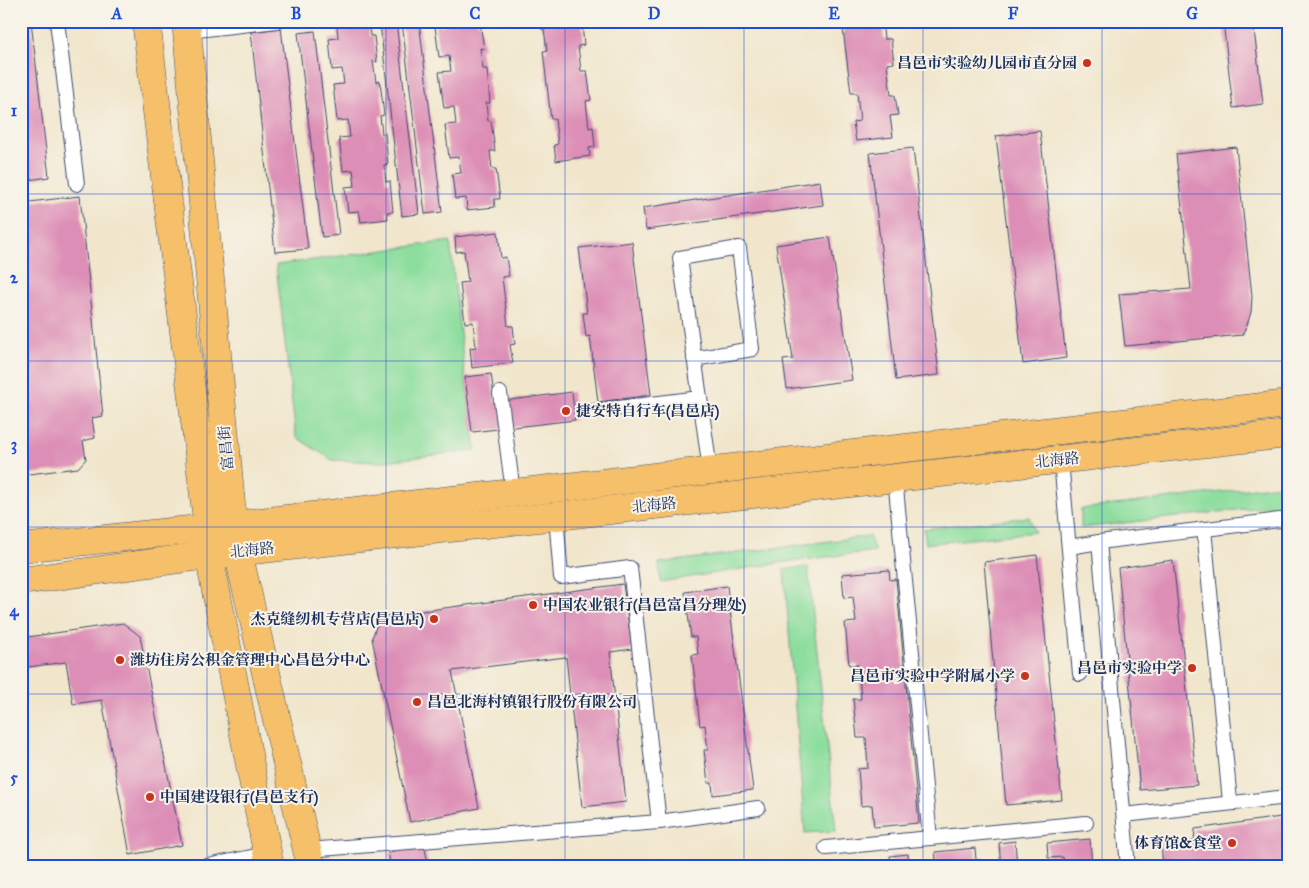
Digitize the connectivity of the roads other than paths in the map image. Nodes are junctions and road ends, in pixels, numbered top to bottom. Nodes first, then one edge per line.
1 (57, 21) edge
2 (146, 21) edge
3 (277, 21) edge
4 (187, 26) edge
5 (77, 184) dead end
6 (694, 359) junction
7 (500, 393) dead end
8 (700, 398) junction
9 (1288, 404) edge
10 (594, 411) dead end
11 (1288, 434) edge
12 (1061, 460) junction
13 (710, 470) junction
14 (895, 478) junction
15 (513, 492) junction
16 (556, 516) junction
17 (1288, 519) edge
18 (220, 526) junction
19 (1204, 529) junction
20 (1099, 542) junction
21 (1069, 547) junction
22 (21, 548) edge
23 (238, 552) junction
24 (209, 555) junction
25 (21, 581) edge
26 (1080, 674) dead end
27 (1288, 797) edge
28 (1230, 802) junction
29 (758, 808) dead end
30 (1124, 815) junction
31 (659, 822) junction
32 (1086, 824) dead end
33 (930, 838) junction
34 (826, 848) dead end
35 (309, 858) edge
36 (269, 860) edge
37 (202, 867) edge
38 (1128, 867) edge

1 - 5 lane
2 - 18 main road, 富昌街
3 - 4 lane
4 - 18 main road, 富昌街
6 - 6 lane
6 - 8 lane
7 - 15 lane
8 - 10 lane
8 - 13 lane
9 - 13 main road, 北海路
11 - 12 main road, 北海路
12 - 14 main road, 北海路
12 - 21 lane
13 - 15 main road, 北海路
14 - 16 main road, 北海路
14 - 33 lane
15 - 18 main road, 北海路
16 - 23 main road, 北海路
16 - 31 lane
17 - 19 lane
18 - 22 main road, 北海路
18 - 23 main road, 富昌街
18 - 24 main road, 富昌街
19 - 20 lane
19 - 28 lane
20 - 21 lane
20 - 30 lane
21 - 26 lane
23 - 24 main road, 北海路
23 - 35 main road, 富昌街
24 - 25 main road, 北海路
24 - 36 main road, 富昌街
27 - 28 lane
28 - 30 lane
29 - 31 lane
30 - 38 lane
31 - 35 lane
32 - 33 lane
33 - 34 lane
36 - 37 lane

